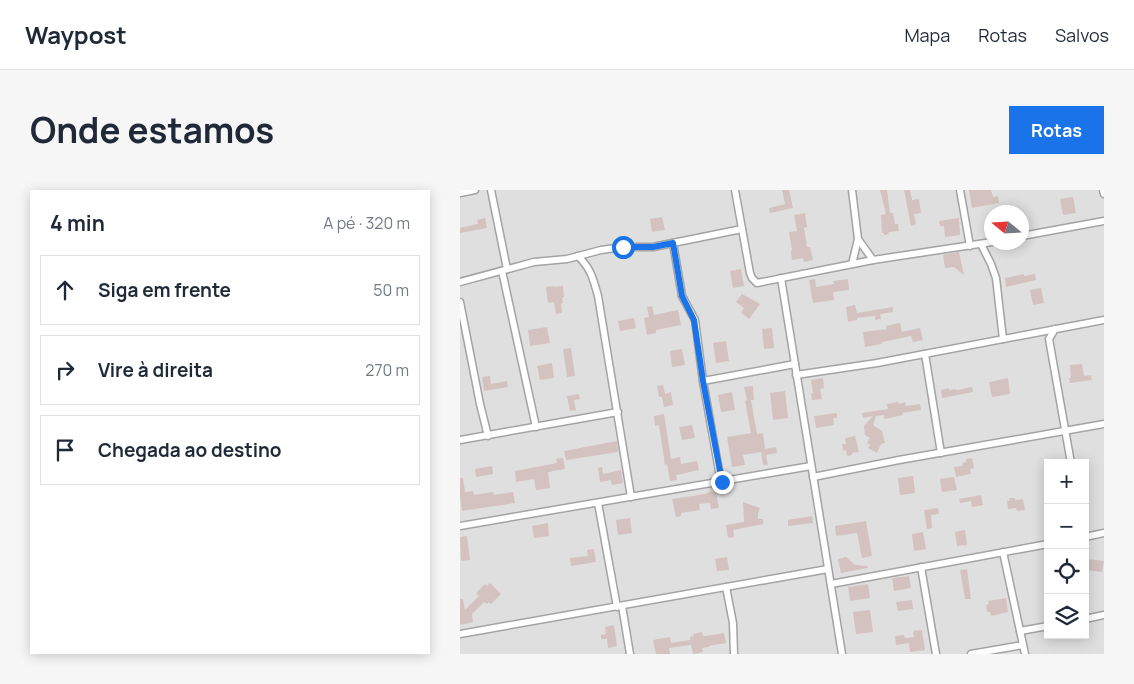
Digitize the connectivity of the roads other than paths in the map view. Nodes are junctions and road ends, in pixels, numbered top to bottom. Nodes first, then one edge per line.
1 (475, 190) edge
2 (491, 190) edge
3 (735, 190) edge
4 (852, 190) edge
5 (960, 190) edge
6 (1103, 190) edge
7 (460, 193) edge
8 (1104, 194) edge
9 (1104, 220) edge
10 (742, 228) junction
11 (1029, 235) edge
12 (858, 239) junction
13 (673, 243) junction
14 (984, 243) edge
15 (981, 244) junction
16 (970, 246) junction
17 (588, 254) junction
18 (578, 256) junction
19 (872, 260) junction
20 (852, 264) junction
21 (587, 265) junction
22 (504, 270) junction
23 (781, 278) junction
24 (460, 282) edge
25 (460, 302) edge
26 (1104, 320) edge
27 (1055, 329) junction
28 (1039, 332) junction
29 (1003, 339) junction
30 (1049, 339) junction
31 (925, 354) junction
32 (794, 364) junction
33 (796, 374) junction
34 (703, 381) junction
35 (618, 412) junction
36 (1104, 424) edge
37 (536, 427) junction
38 (1066, 431) junction
39 (488, 436) junction
40 (460, 440) edge
41 (941, 453) junction
42 (1070, 459) edge
43 (811, 466) junction
44 (813, 477) junction
45 (722, 482) junction
46 (631, 497) junction
47 (598, 503) junction
48 (460, 526) edge
49 (1104, 534) edge
50 (1089, 536) edge
51 (1044, 545) edge
52 (1003, 552) junction
53 (920, 567) junction
54 (828, 569) junction
55 (831, 584) junction
56 (726, 587) junction
57 (619, 606) junction
58 (1104, 616) edge
59 (1089, 618) edge
60 (1044, 627) edge
61 (1020, 631) junction
62 (460, 634) edge
63 (1022, 644) junction
64 (630, 654) edge
65 (734, 654) edge
66 (842, 654) edge
67 (936, 654) edge
68 (971, 654) edge
69 (1025, 654) edge

1 - 7 street
2 - 22 street
3 - 10 street
4 - 12 street
5 - 16 street
6 - 8 street
9 - 11 street
10 - 13 street
10 - 23 street
12 - 19 street
12 - 20 street
13 - 17 street
13 - 34 street
14 - 15 street
15 - 16 street
15 - 29 street
16 - 19 street
17 - 18 street
17 - 21 street
18 - 21 street
18 - 22 street
19 - 20 street
20 - 23 street
21 - 35 street
22 - 24 street
22 - 37 street
23 - 32 street
25 - 39 street
26 - 27 street
27 - 28 street
27 - 30 street
28 - 29 street
28 - 30 street
29 - 31 street
30 - 38 street
31 - 33 street
31 - 41 street
32 - 33 street
32 - 34 street
33 - 43 street
34 - 45 street
35 - 37 street
35 - 46 street
36 - 38 street
37 - 39 street
38 - 41 street
38 - 42 street
39 - 40 street
41 - 44 street
43 - 44 street
43 - 45 street
44 - 54 street
45 - 46 street
46 - 47 street
47 - 48 street
47 - 57 street
49 - 50 street
51 - 52 street
52 - 53 street
52 - 61 street
53 - 55 street
53 - 67 street
54 - 55 street
54 - 56 street
55 - 66 street
56 - 57 street
56 - 65 street
57 - 62 street
57 - 64 street
58 - 59 street
60 - 61 street
61 - 63 street
63 - 68 street
63 - 69 street

